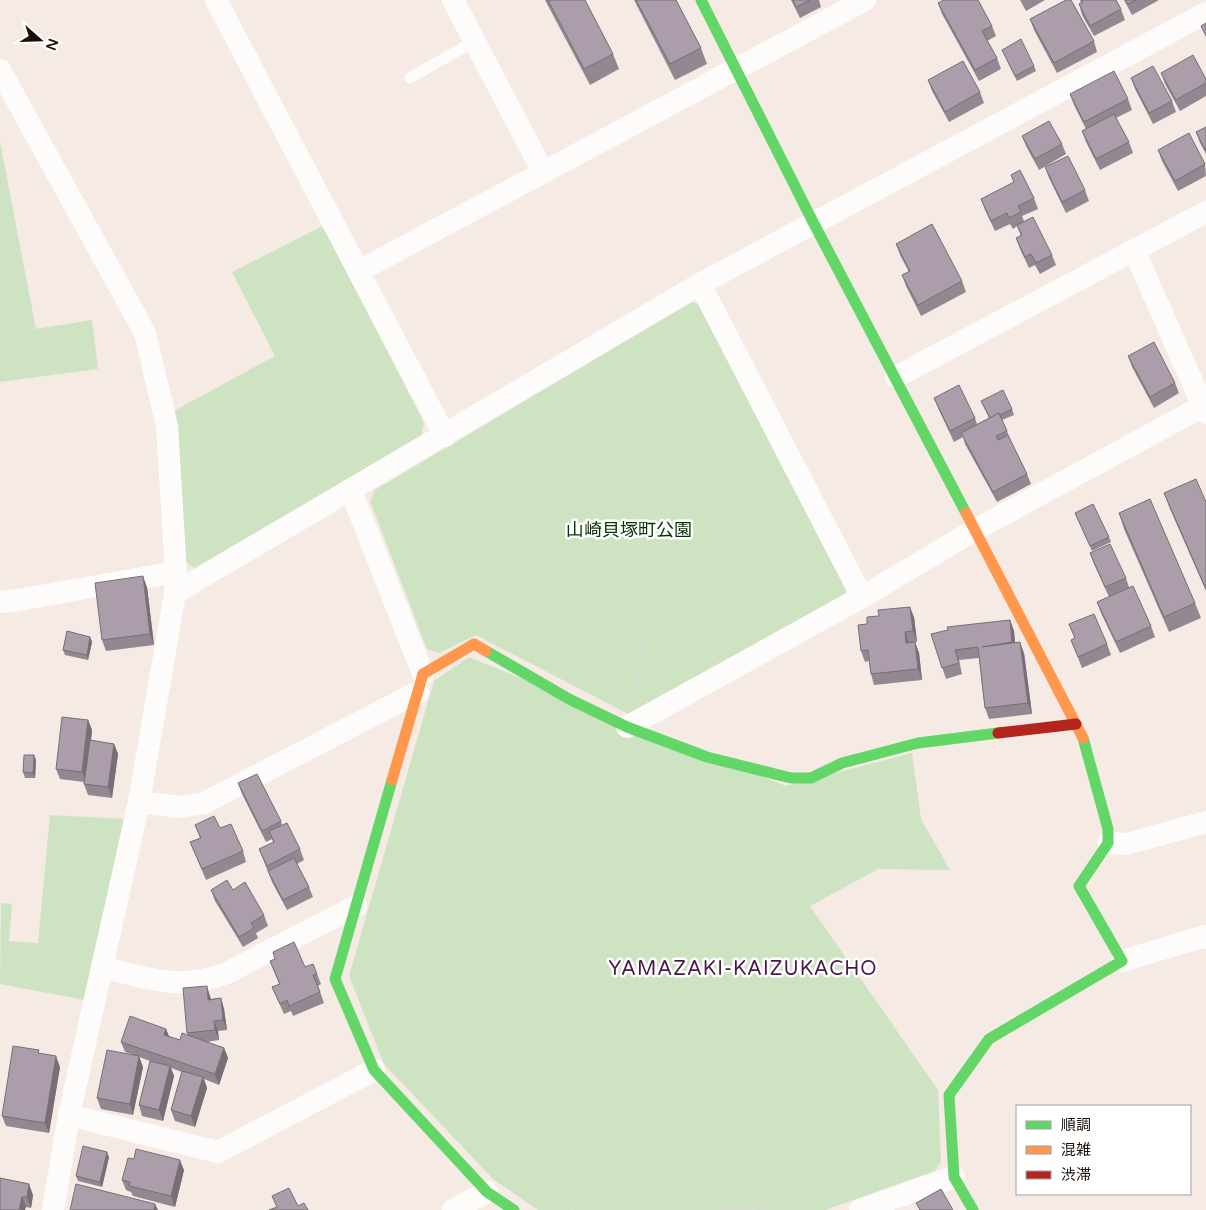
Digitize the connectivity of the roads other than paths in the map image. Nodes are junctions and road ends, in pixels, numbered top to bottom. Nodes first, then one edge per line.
1 (216, 0) edge
2 (454, 0) edge
3 (701, 0) edge
4 (865, 0) edge
5 (1206, 13) edge
6 (475, 41) junction
7 (0, 70) edge
8 (736, 70) junction
9 (410, 78) dead end
10 (543, 172) junction
11 (1206, 212) edge
12 (813, 222) junction
13 (1134, 250) junction
14 (359, 271) junction
15 (700, 284) junction
16 (896, 376) junction
17 (1204, 410) edge
18 (445, 436) junction
19 (351, 491) junction
20 (975, 530) junction
21 (175, 582) junction
22 (862, 597) junction
23 (0, 602) edge
24 (421, 683) junction
25 (635, 722) junction
26 (1076, 724) junction
27 (139, 802) junction
28 (1206, 822) edge
29 (1108, 843) junction
30 (356, 906) junction
31 (1206, 938) edge
32 (1122, 961) junction
33 (102, 967) junction
34 (374, 1070) junction
35 (69, 1115) junction
36 (954, 1177) junction
37 (487, 1192) junction
38 (53, 1210) edge
39 (453, 1210) edge
40 (514, 1210) edge
41 (860, 1210) edge
42 (973, 1210) edge

1 - 14 street
2 - 6 street
3 - 8 street
4 - 8 street
5 - 12 street
6 - 9 lane
6 - 10 street
7 - 21 street
8 - 10 street
8 - 12 street
10 - 14 street
11 - 13 street
12 - 15 street
12 - 16 street
13 - 16 street
13 - 17 street
14 - 18 street
15 - 18 street
15 - 22 street
16 - 20 street
17 - 20 street
18 - 19 street
19 - 21 street
19 - 24 street
20 - 22 street
20 - 26 street
21 - 23 street
21 - 27 street
22 - 25 street
24 - 25 street
24 - 27 street
24 - 30 street
25 - 26 street
26 - 29 street
27 - 33 street
28 - 29 street
29 - 32 street
30 - 33 street
30 - 34 street
31 - 32 street
32 - 36 street
33 - 35 street
34 - 35 street
34 - 37 street
35 - 38 street
36 - 41 street
36 - 42 street
37 - 39 street
37 - 40 street

